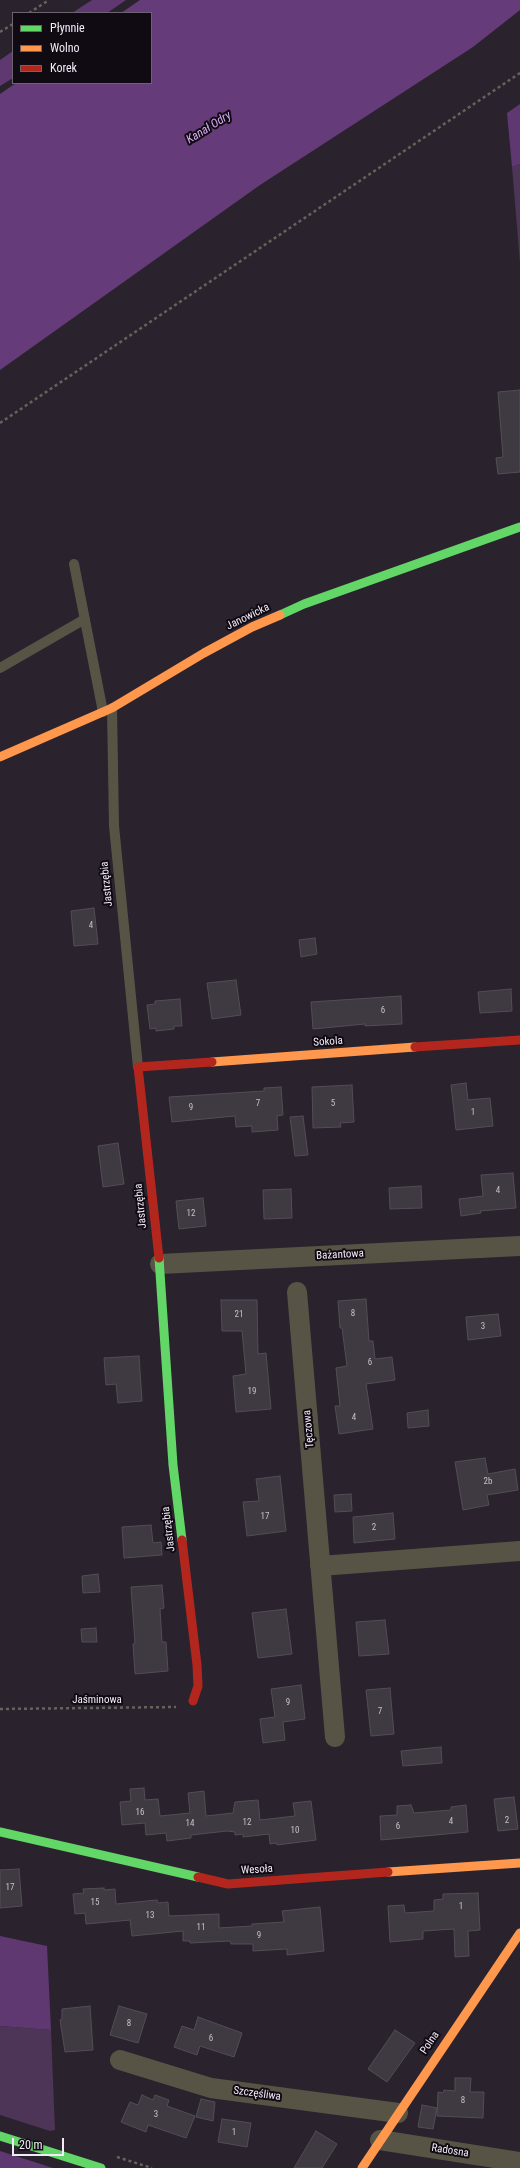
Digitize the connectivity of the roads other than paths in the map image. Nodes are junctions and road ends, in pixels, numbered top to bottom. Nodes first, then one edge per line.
1 (520, 527) edge
2 (74, 564) dead end
3 (85, 619) junction
4 (0, 668) edge
5 (108, 710) junction
6 (0, 757) edge
7 (520, 1040) edge
8 (138, 1067) junction
9 (520, 1246) edge
10 (160, 1264) junction
11 (297, 1292) dead end
12 (520, 1551) edge
13 (320, 1566) junction
14 (193, 1701) road end
15 (335, 1737) dead end
16 (0, 1832) edge
17 (520, 1863) edge
18 (520, 1933) edge
19 (120, 2060) dead end
20 (398, 2113) junction
21 (0, 2136) edge
22 (380, 2140) junction
23 (520, 2162) edge
24 (101, 2168) edge
25 (362, 2168) edge

1 - 5 street, Janowicka
2 - 3 lane, Jastrzębia
3 - 4 lane
3 - 5 lane, Jastrzębia
5 - 6 street, Janowicka
5 - 8 lane, Jastrzębia
7 - 8 street, Sokola
8 - 10 street, Jastrzębia
9 - 10 street, Bażantowa
10 - 14 street, Jastrzębia
11 - 13 street, Tęczowa
12 - 13 street
13 - 15 street, Tęczowa
16 - 17 street, Wesoła
18 - 20 street, Polna
19 - 20 street, Szczęśliwa
20 - 22 street, Polna
21 - 24 street
22 - 23 street, Radosna
22 - 25 street, Polna

